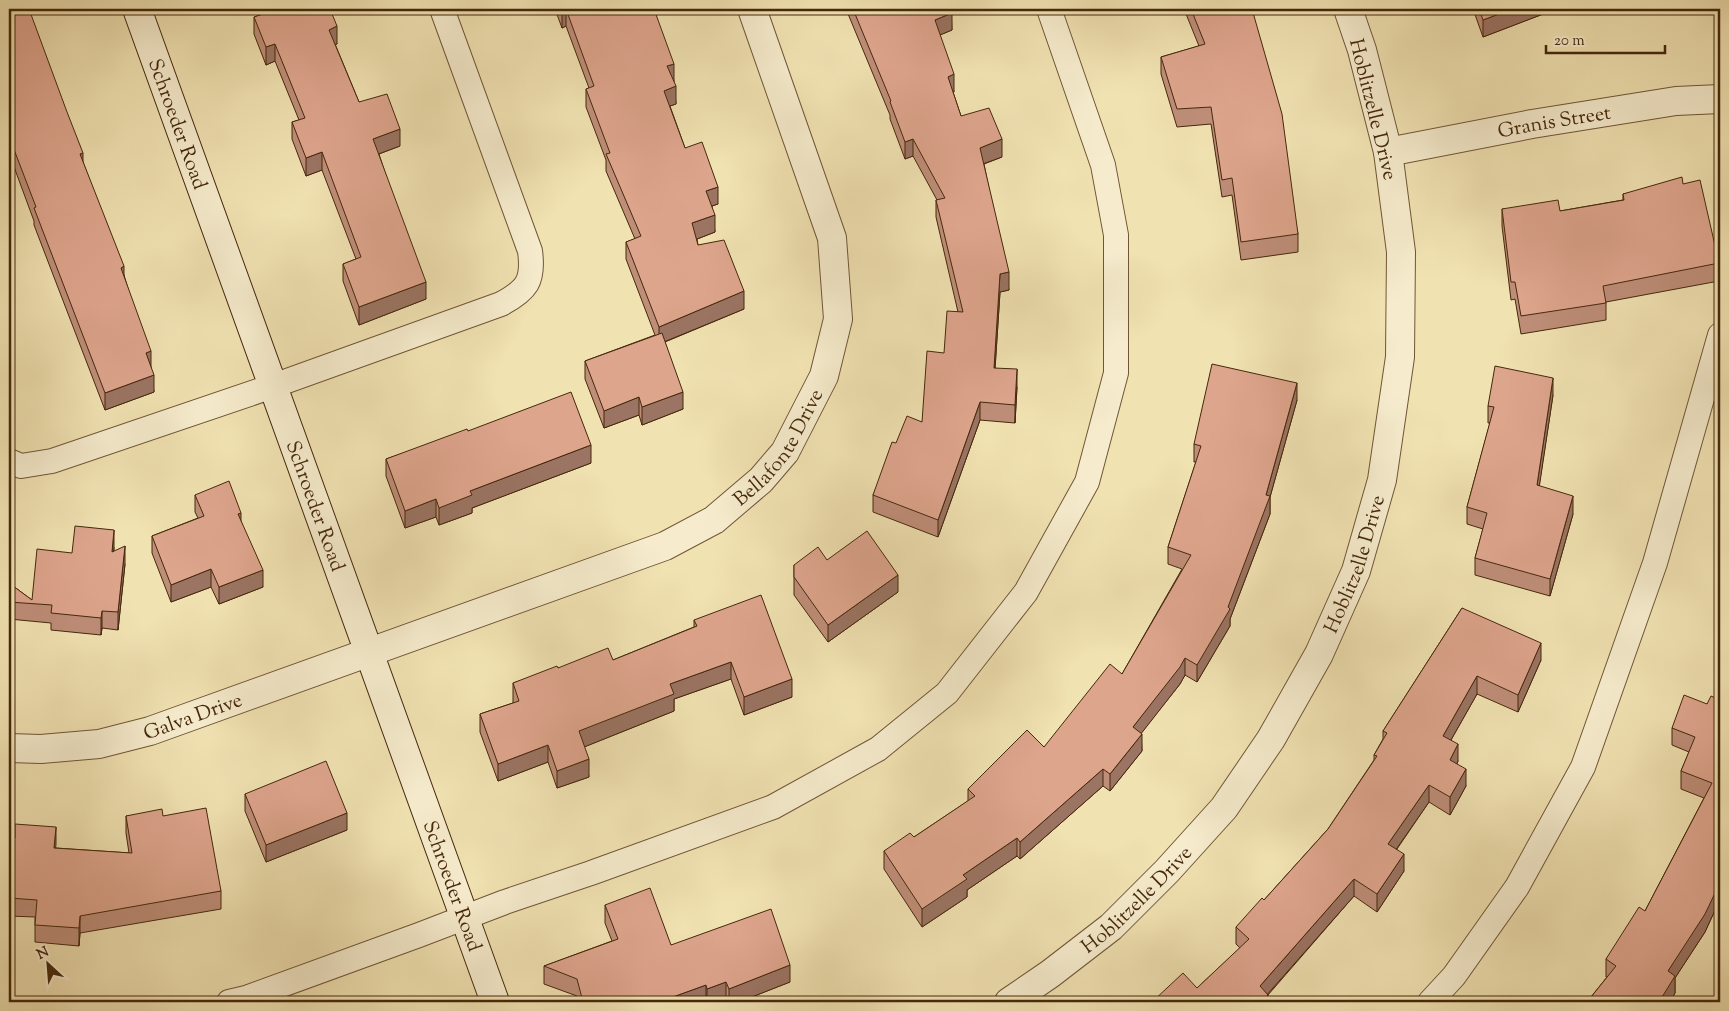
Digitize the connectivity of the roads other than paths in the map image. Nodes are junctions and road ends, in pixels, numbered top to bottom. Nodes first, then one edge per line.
1 (137, 9) edge
2 (442, 9) edge
3 (752, 9) edge
4 (1049, 9) edge
5 (1348, 9) edge
6 (1720, 99) edge
7 (1388, 152) junction
8 (1720, 335) edge
9 (273, 386) junction
10 (9, 461) edge
11 (368, 652) junction
12 (9, 748) edge
13 (464, 919) junction
14 (228, 1002) edge
15 (495, 1002) edge
16 (1009, 1002) edge
17 (1430, 1002) edge

1 - 9 street, Schroeder Road
2 - 9 lane
3 - 11 street, Bellafonte Drive
4 - 13 lane
5 - 7 street, Hoblitzelle Drive
6 - 7 street, Granis Street
7 - 16 street, Hoblitzelle Drive
8 - 17 lane
9 - 10 lane
9 - 11 street, Schroeder Road
11 - 12 street, Galva Drive
11 - 13 street, Schroeder Road
13 - 14 lane
13 - 15 street, Schroeder Road

